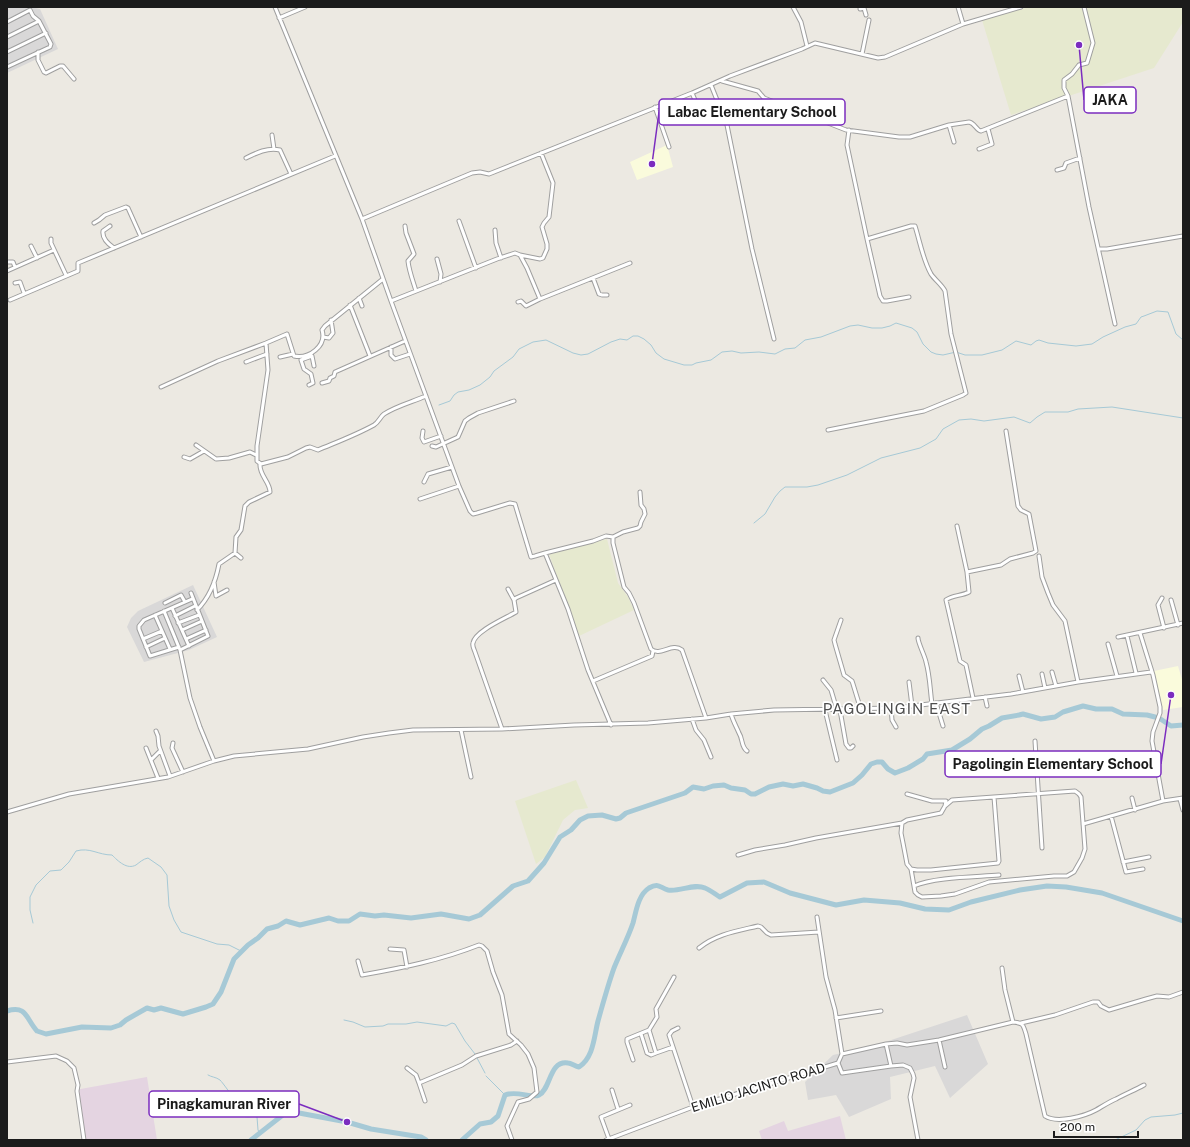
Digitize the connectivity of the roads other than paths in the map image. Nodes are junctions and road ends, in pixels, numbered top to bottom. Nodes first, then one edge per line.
1 (275, 7) edge
2 (305, 7) edge
3 (793, 7) edge
4 (958, 7) edge
5 (1021, 7) edge
6 (1084, 7) edge
7 (30, 9) edge
8 (860, 9) dead end
9 (866, 15) dead end
10 (279, 18) junction
11 (868, 20) dead end
12 (40, 21) junction
13 (7, 22) edge
14 (963, 24) junction
15 (46, 34) junction
16 (7, 36) edge
17 (806, 42) junction
18 (815, 43) junction
19 (807, 46) junction
20 (7, 52) edge
21 (38, 52) junction
22 (862, 54) junction
23 (7, 67) edge
24 (74, 79) dead end
25 (722, 81) junction
26 (711, 85) junction
27 (692, 93) junction
28 (1068, 96) junction
29 (656, 107) junction
30 (701, 114) dead end
31 (949, 125) junction
32 (988, 129) junction
33 (849, 130) junction
34 (272, 135) dead end
35 (954, 142) dead end
36 (669, 147) dead end
37 (274, 149) junction
38 (979, 149) dead end
39 (541, 153) junction
40 (335, 156) junction
41 (246, 158) dead end
42 (1080, 158) junction
43 (1057, 170) dead end
44 (291, 174) junction
45 (362, 219) junction
46 (459, 221) dead end
47 (94, 222) dead end
48 (110, 226) dead end
49 (405, 226) dead end
50 (495, 230) dead end
51 (141, 236) junction
52 (1183, 236) edge
53 (52, 239) dead end
54 (867, 239) junction
55 (31, 246) dead end
56 (114, 248) junction
57 (1099, 249) junction
58 (54, 250) junction
59 (520, 255) junction
60 (37, 258) junction
61 (501, 258) junction
62 (437, 259) dead end
63 (7, 262) edge
64 (630, 263) dead end
65 (16, 267) junction
66 (476, 268) junction
67 (7, 271) edge
68 (66, 275) junction
69 (593, 278) junction
70 (383, 279) junction
71 (440, 282) junction
72 (15, 283) dead end
73 (416, 291) junction
74 (24, 293) junction
75 (606, 295) dead end
76 (908, 297) dead end
77 (359, 298) junction
78 (540, 299) junction
79 (10, 300) dead end
80 (391, 301) junction
81 (518, 302) dead end
82 (350, 305) junction
83 (362, 306) dead end
84 (331, 320) junction
85 (1115, 324) dead end
86 (323, 337) junction
87 (774, 339) dead end
88 (405, 341) junction
89 (266, 343) junction
90 (391, 347) junction
91 (267, 354) junction
92 (293, 354) junction
93 (312, 354) junction
94 (410, 354) junction
95 (370, 356) junction
96 (280, 357) dead end
97 (246, 362) dead end
98 (314, 366) dead end
99 (322, 383) dead end
100 (309, 386) dead end
101 (161, 387) dead end
102 (426, 396) junction
103 (514, 401) dead end
104 (828, 430) dead end
105 (423, 431) dead end
106 (1006, 432) dead end
107 (439, 437) junction
108 (443, 444) junction
109 (196, 445) dead end
110 (432, 446) dead end
111 (204, 451) junction
112 (256, 455) junction
113 (184, 457) dead end
114 (260, 464) junction
115 (452, 467) junction
116 (424, 482) dead end
117 (459, 486) junction
118 (640, 492) dead end
119 (420, 499) dead end
120 (957, 526) dead end
121 (613, 537) junction
122 (235, 553) junction
123 (545, 553) junction
124 (1039, 556) dead end
125 (241, 558) dead end
126 (967, 572) junction
127 (556, 580) junction
128 (214, 582) junction
129 (508, 589) dead end
130 (227, 590) dead end
131 (190, 593) dead end
132 (1162, 598) dead end
133 (192, 599) junction
134 (514, 600) junction
135 (1171, 600) dead end
136 (185, 602) junction
137 (166, 603) dead end
138 (195, 606) junction
139 (172, 608) junction
140 (197, 610) junction
141 (164, 611) junction
142 (199, 614) junction
143 (155, 615) junction
144 (175, 616) junction
145 (841, 620) dead end
146 (202, 621) junction
147 (178, 623) junction
148 (1183, 623) edge
149 (1178, 625) junction
150 (1164, 628) junction
151 (182, 630) junction
152 (206, 630) junction
153 (162, 631) junction
154 (1140, 633) junction
155 (1127, 636) junction
156 (165, 638) junction
157 (918, 638) dead end
158 (1118, 638) dead end
159 (143, 639) junction
160 (186, 639) junction
161 (1108, 644) dead end
162 (146, 646) junction
163 (188, 646) junction
164 (179, 648) junction
165 (170, 649) junction
166 (653, 651) junction
167 (1052, 672) dead end
168 (1151, 672) junction
169 (1136, 673) junction
170 (1042, 674) dead end
171 (1018, 676) dead end
172 (1117, 676) junction
173 (823, 680) dead end
174 (592, 681) junction
175 (909, 682) dead end
176 (1078, 682) junction
177 (1056, 686) junction
178 (1045, 688) junction
179 (1023, 692) junction
180 (985, 697) junction
181 (973, 698) junction
182 (936, 703) junction
183 (932, 704) junction
184 (912, 706) junction
185 (987, 706) dead end
186 (890, 708) junction
187 (825, 710) junction
188 (839, 710) junction
189 (861, 710) junction
190 (731, 714) junction
191 (706, 718) junction
192 (692, 719) junction
193 (611, 725) junction
194 (943, 726) dead end
195 (896, 727) dead end
196 (502, 729) junction
197 (461, 730) junction
198 (156, 731) dead end
199 (1035, 741) dead end
200 (172, 743) dead end
201 (854, 746) dead end
202 (146, 748) dead end
203 (160, 751) junction
204 (747, 751) dead end
205 (712, 757) dead end
206 (1155, 758) junction
207 (151, 760) junction
208 (837, 760) dead end
209 (214, 761) junction
210 (1121, 765) dead end
211 (183, 772) junction
212 (170, 776) junction
213 (471, 777) dead end
214 (158, 778) junction
215 (907, 794) dead end
216 (1039, 794) junction
217 (994, 797) junction
218 (1132, 798) dead end
219 (1182, 799) edge
220 (1163, 801) junction
221 (945, 806) junction
222 (1135, 810) junction
223 (1183, 810) edge
224 (7, 811) edge
225 (1111, 816) junction
226 (902, 823) junction
227 (1083, 824) junction
228 (1042, 848) dead end
229 (738, 855) dead end
230 (1149, 857) dead end
231 (1123, 862) junction
232 (911, 869) junction
233 (1143, 869) dead end
234 (999, 875) dead end
235 (914, 886) junction
236 (817, 917) dead end
237 (819, 932) junction
238 (699, 948) dead end
239 (390, 949) dead end
240 (358, 961) dead end
241 (407, 967) junction
242 (1002, 968) dead end
243 (674, 977) dead end
244 (1183, 992) edge
245 (881, 1011) dead end
246 (836, 1018) junction
247 (1013, 1022) junction
248 (1021, 1023) junction
249 (678, 1028) dead end
250 (649, 1030) junction
251 (640, 1034) junction
252 (939, 1040) junction
253 (517, 1041) junction
254 (886, 1044) junction
255 (673, 1047) junction
256 (656, 1053) junction
257 (842, 1054) junction
258 (633, 1060) dead end
259 (7, 1062) edge
260 (838, 1063) junction
261 (891, 1066) junction
262 (407, 1068) dead end
263 (945, 1068) dead end
264 (419, 1083) junction
265 (1144, 1086) dead end
266 (612, 1090) dead end
267 (425, 1101) dead end
268 (630, 1105) dead end
269 (693, 1108) junction
270 (618, 1109) junction
271 (608, 1139) edge
272 (84, 1140) edge
273 (512, 1140) edge
274 (918, 1140) edge

1 - 10 street
2 - 10 street
3 - 17 street
4 - 14 street
5 - 14 street
6 - 28 street
7 - 12 street
7 - 13 street
8 - 9 street
10 - 40 street
11 - 22 street
12 - 15 street
12 - 16 street
14 - 22 street
15 - 20 street
15 - 21 street
17 - 18 street
17 - 19 street
18 - 19 street
18 - 22 street
19 - 25 street
21 - 23 street
21 - 24 street
25 - 26 street
25 - 33 street
26 - 27 street
26 - 87 street
27 - 29 street
27 - 30 street
28 - 32 street
28 - 42 street
29 - 36 street
29 - 39 street
31 - 32 street
31 - 33 street
31 - 35 street
32 - 38 street
33 - 54 street
34 - 37 street
37 - 41 street
37 - 44 street
39 - 45 street
39 - 59 street
40 - 44 street
40 - 45 street
42 - 43 street
42 - 57 street
44 - 51 street
45 - 70 street
46 - 66 street
47 - 51 street
48 - 56 street
49 - 73 street
50 - 61 street
51 - 56 street
52 - 57 street
53 - 58 street
54 - 76 street
54 - 104 street
55 - 60 street
56 - 68 street
57 - 85 street
58 - 60 street
58 - 68 street
59 - 61 street
59 - 78 street
60 - 65 street
61 - 66 street
62 - 71 street
63 - 65 street
64 - 69 street
65 - 67 street
66 - 71 street
68 - 74 street
69 - 75 street
69 - 78 street
70 - 77 street
70 - 80 street
71 - 73 street
72 - 74 street
73 - 80 street
74 - 79 street
77 - 82 street
77 - 83 street
78 - 81 street
80 - 88 street
82 - 84 street
82 - 95 street
84 - 86 street
84 - 86 street
86 - 93 street
88 - 90 street
88 - 94 street
89 - 91 street
89 - 92 street
89 - 101 street
90 - 94 street
90 - 95 street
91 - 97 street
91 - 112 street
92 - 93 street
92 - 96 street
93 - 98 street
93 - 100 street
94 - 102 street
95 - 99 street
102 - 107 street
102 - 114 street
103 - 108 street
105 - 107 street
106 - 126 street
107 - 108 street
108 - 110 street
108 - 115 street
109 - 111 street
111 - 112 street
111 - 113 street
112 - 114 street
114 - 122 street
115 - 116 street
115 - 117 street
117 - 119 street
117 - 123 street
118 - 121 street
120 - 126 street
121 - 123 street
121 - 166 street
122 - 125 street
122 - 128 street
123 - 127 street
124 - 176 street
126 - 181 street
127 - 134 street
127 - 174 street
128 - 130 street
128 - 140 street
129 - 134 street
131 - 133 street
132 - 150 street
133 - 136 street
133 - 138 street
134 - 196 street
135 - 149 street
136 - 137 street
136 - 139 street
138 - 140 street
138 - 144 street
139 - 141 street
139 - 144 street
140 - 142 street
141 - 143 street
141 - 164 street
142 - 146 street
142 - 147 street
143 - 153 street
143 - 159 street
144 - 147 street
145 - 189 street
146 - 151 street
146 - 152 street
147 - 151 street
148 - 149 street
149 - 150 street
150 - 154 street
151 - 160 street
152 - 160 street
152 - 163 street
153 - 156 street
153 - 159 street
154 - 155 street
154 - 168 street
155 - 158 street
155 - 169 street
156 - 162 street
156 - 165 street
157 - 183 street
159 - 162 street
160 - 163 street
161 - 172 street
162 - 165 street
163 - 164 street
164 - 165 street
164 - 209 street
166 - 174 street
166 - 191 street
167 - 177 street
168 - 169 street
168 - 206 street
169 - 172 street
170 - 178 street
171 - 179 street
172 - 176 street
173 - 188 street
174 - 193 street
175 - 184 street
176 - 177 street
177 - 178 street
178 - 179 street
179 - 180 street
180 - 181 street
180 - 185 street
181 - 182 street
182 - 183 street
182 - 194 street
183 - 184 street
184 - 186 street
186 - 189 street
186 - 195 street
187 - 188 street
187 - 190 street
187 - 208 street
188 - 189 street
188 - 201 street
190 - 191 street
190 - 204 street
191 - 192 street
192 - 193 street
192 - 205 street
193 - 196 street
196 - 197 street
197 - 209 street
197 - 213 street
198 - 203 street
199 - 216 street
200 - 211 street
202 - 207 street
203 - 207 street
203 - 212 street
206 - 210 street
206 - 220 street
207 - 214 street
209 - 211 street
211 - 212 street
212 - 214 street
214 - 224 street
215 - 221 street
216 - 217 street
216 - 227 street
216 - 228 street
217 - 221 street
217 - 232 street
218 - 222 street
219 - 220 street
219 - 223 street
220 - 222 street
221 - 226 street
222 - 225 street
225 - 227 street
225 - 231 street
226 - 229 street
226 - 232 street
227 - 235 street
230 - 231 street
231 - 233 street
232 - 235 street
234 - 235 street
236 - 237 street
237 - 238 street
237 - 246 street
239 - 241 street
240 - 241 street
241 - 253 street
242 - 247 street
243 - 250 street
244 - 248 street
245 - 246 street
246 - 257 street
247 - 248 street
247 - 252 street
248 - 265 street
249 - 255 street
250 - 251 street
250 - 256 street
251 - 256 street
251 - 258 street
252 - 254 street
252 - 263 street
253 - 264 street
253 - 273 street
254 - 257 street
254 - 261 street
255 - 256 street
255 - 269 street
257 - 260 street, EMILIO JACINTO ROAD
259 - 272 street
260 - 261 street
260 - 269 street, EMILIO JACINTO ROAD
261 - 274 street
262 - 264 street
264 - 267 street
266 - 270 street
268 - 270 street
269 - 271 street, EMILIO JACINTO ROAD
270 - 271 street

